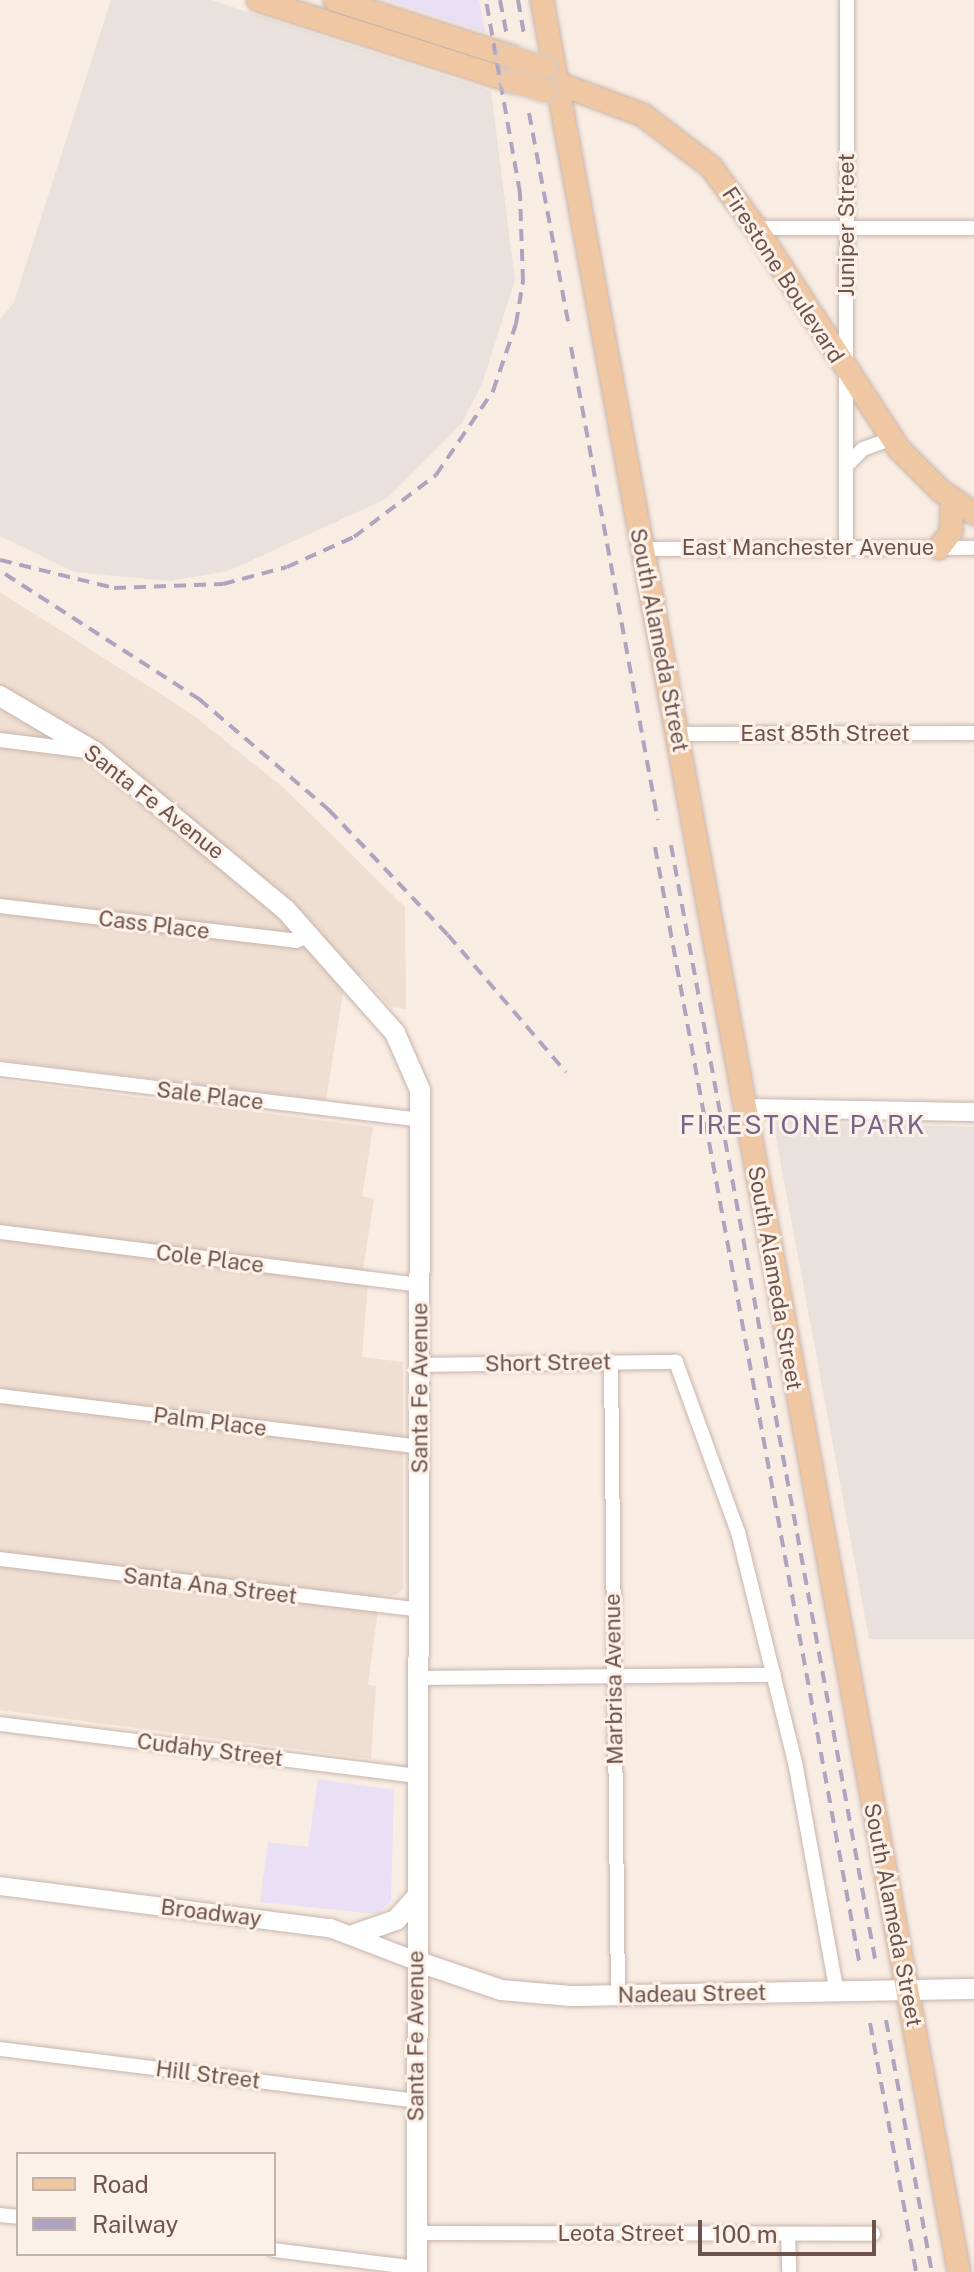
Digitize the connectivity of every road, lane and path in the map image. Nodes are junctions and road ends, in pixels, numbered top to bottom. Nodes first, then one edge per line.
1 (258, 0) edge
2 (335, 0) edge
3 (542, 0) edge
4 (847, 0) edge
5 (549, 81) junction
6 (756, 228) junction
7 (848, 228) junction
8 (974, 228) edge
9 (846, 373) junction
10 (891, 439) junction
11 (846, 466) junction
12 (952, 500) junction
13 (974, 513) edge
14 (846, 547) junction
15 (939, 548) junction
16 (974, 548) edge
17 (642, 549) junction
18 (0, 696) edge
19 (974, 733) edge
20 (677, 734) junction
21 (0, 740) edge
22 (95, 752) junction
23 (0, 906) edge
24 (308, 936) junction
25 (0, 1069) edge
26 (744, 1108) junction
27 (974, 1112) edge
28 (420, 1120) junction
29 (0, 1232) edge
30 (420, 1285) junction
31 (611, 1362) junction
32 (420, 1365) junction
33 (0, 1396) edge
34 (420, 1447) junction
35 (0, 1559) edge
36 (421, 1610) junction
37 (614, 1674) junction
38 (774, 1675) junction
39 (421, 1678) junction
40 (0, 1724) edge
41 (419, 1776) junction
42 (0, 1886) edge
43 (417, 1897) junction
44 (353, 1935) junction
45 (416, 1961) junction
46 (974, 1989) edge
47 (907, 1990) junction
48 (837, 1992) junction
49 (618, 1996) junction
50 (0, 2049) edge
51 (416, 2101) junction
52 (417, 2233) junction
53 (788, 2234) junction
54 (873, 2234) dead end
55 (276, 2250) edge
56 (417, 2270) edge
57 (789, 2272) edge
58 (959, 2272) edge

1 - 5 main road, Firestone Boulevard, bridge
2 - 5 main road, Firestone Boulevard, bridge
3 - 5 main road, South Alameda Street
4 - 7 street, Juniper Street
5 - 6 main road, Firestone Boulevard
5 - 17 main road, South Alameda Street
6 - 7 street
6 - 9 main road, Firestone Boulevard
7 - 8 street
7 - 9 street, Juniper Street
9 - 10 main road, Firestone Boulevard
9 - 11 street, Juniper Street
10 - 11 street
10 - 12 main road, Firestone Boulevard
11 - 14 street, Juniper Street
12 - 13 main road, Firestone Boulevard
12 - 15 main road
14 - 15 street, East Manchester Avenue
14 - 17 street, East Manchester Avenue
15 - 16 street, East Manchester Avenue
17 - 20 main road, South Alameda Street
18 - 22 main road, Santa Fe Avenue
19 - 20 street, East 85th Street
20 - 26 main road, South Alameda Street
21 - 22 street
22 - 24 main road, Santa Fe Avenue
23 - 24 street, Cass Place
24 - 28 main road, Santa Fe Avenue
25 - 28 street, Sale Place
26 - 27 street
26 - 47 main road, South Alameda Street
28 - 30 main road, Santa Fe Avenue
29 - 30 street, Cole Place
30 - 32 main road, Santa Fe Avenue
31 - 32 street, Short Street
31 - 37 street, Marbrisa Avenue
31 - 38 street, Short Street
32 - 34 main road, Santa Fe Avenue
33 - 34 street, Palm Place
34 - 36 main road, Santa Fe Avenue
35 - 36 street, Santa Ana Street
36 - 39 main road, Santa Fe Avenue
37 - 38 street
37 - 39 street
37 - 49 street, Marbrisa Avenue
38 - 48 street
39 - 41 main road, Santa Fe Avenue
40 - 41 street, Cudahy Street
41 - 43 main road, Santa Fe Avenue
42 - 44 street, Broadway
43 - 44 main road
43 - 45 main road, Santa Fe Avenue
44 - 45 street, Broadway
45 - 49 main road, Nadeau Street
45 - 51 main road, Santa Fe Avenue
46 - 47 main road, Nadeau Street
47 - 48 main road, Nadeau Street
47 - 58 main road, South Alameda Street
48 - 49 main road, Nadeau Street
50 - 51 street, Hill Street
51 - 52 main road, Santa Fe Avenue
52 - 53 street, Leota Street
52 - 56 main road, Santa Fe Avenue
53 - 54 street, Leota Street
53 - 57 street
55 - 56 street

